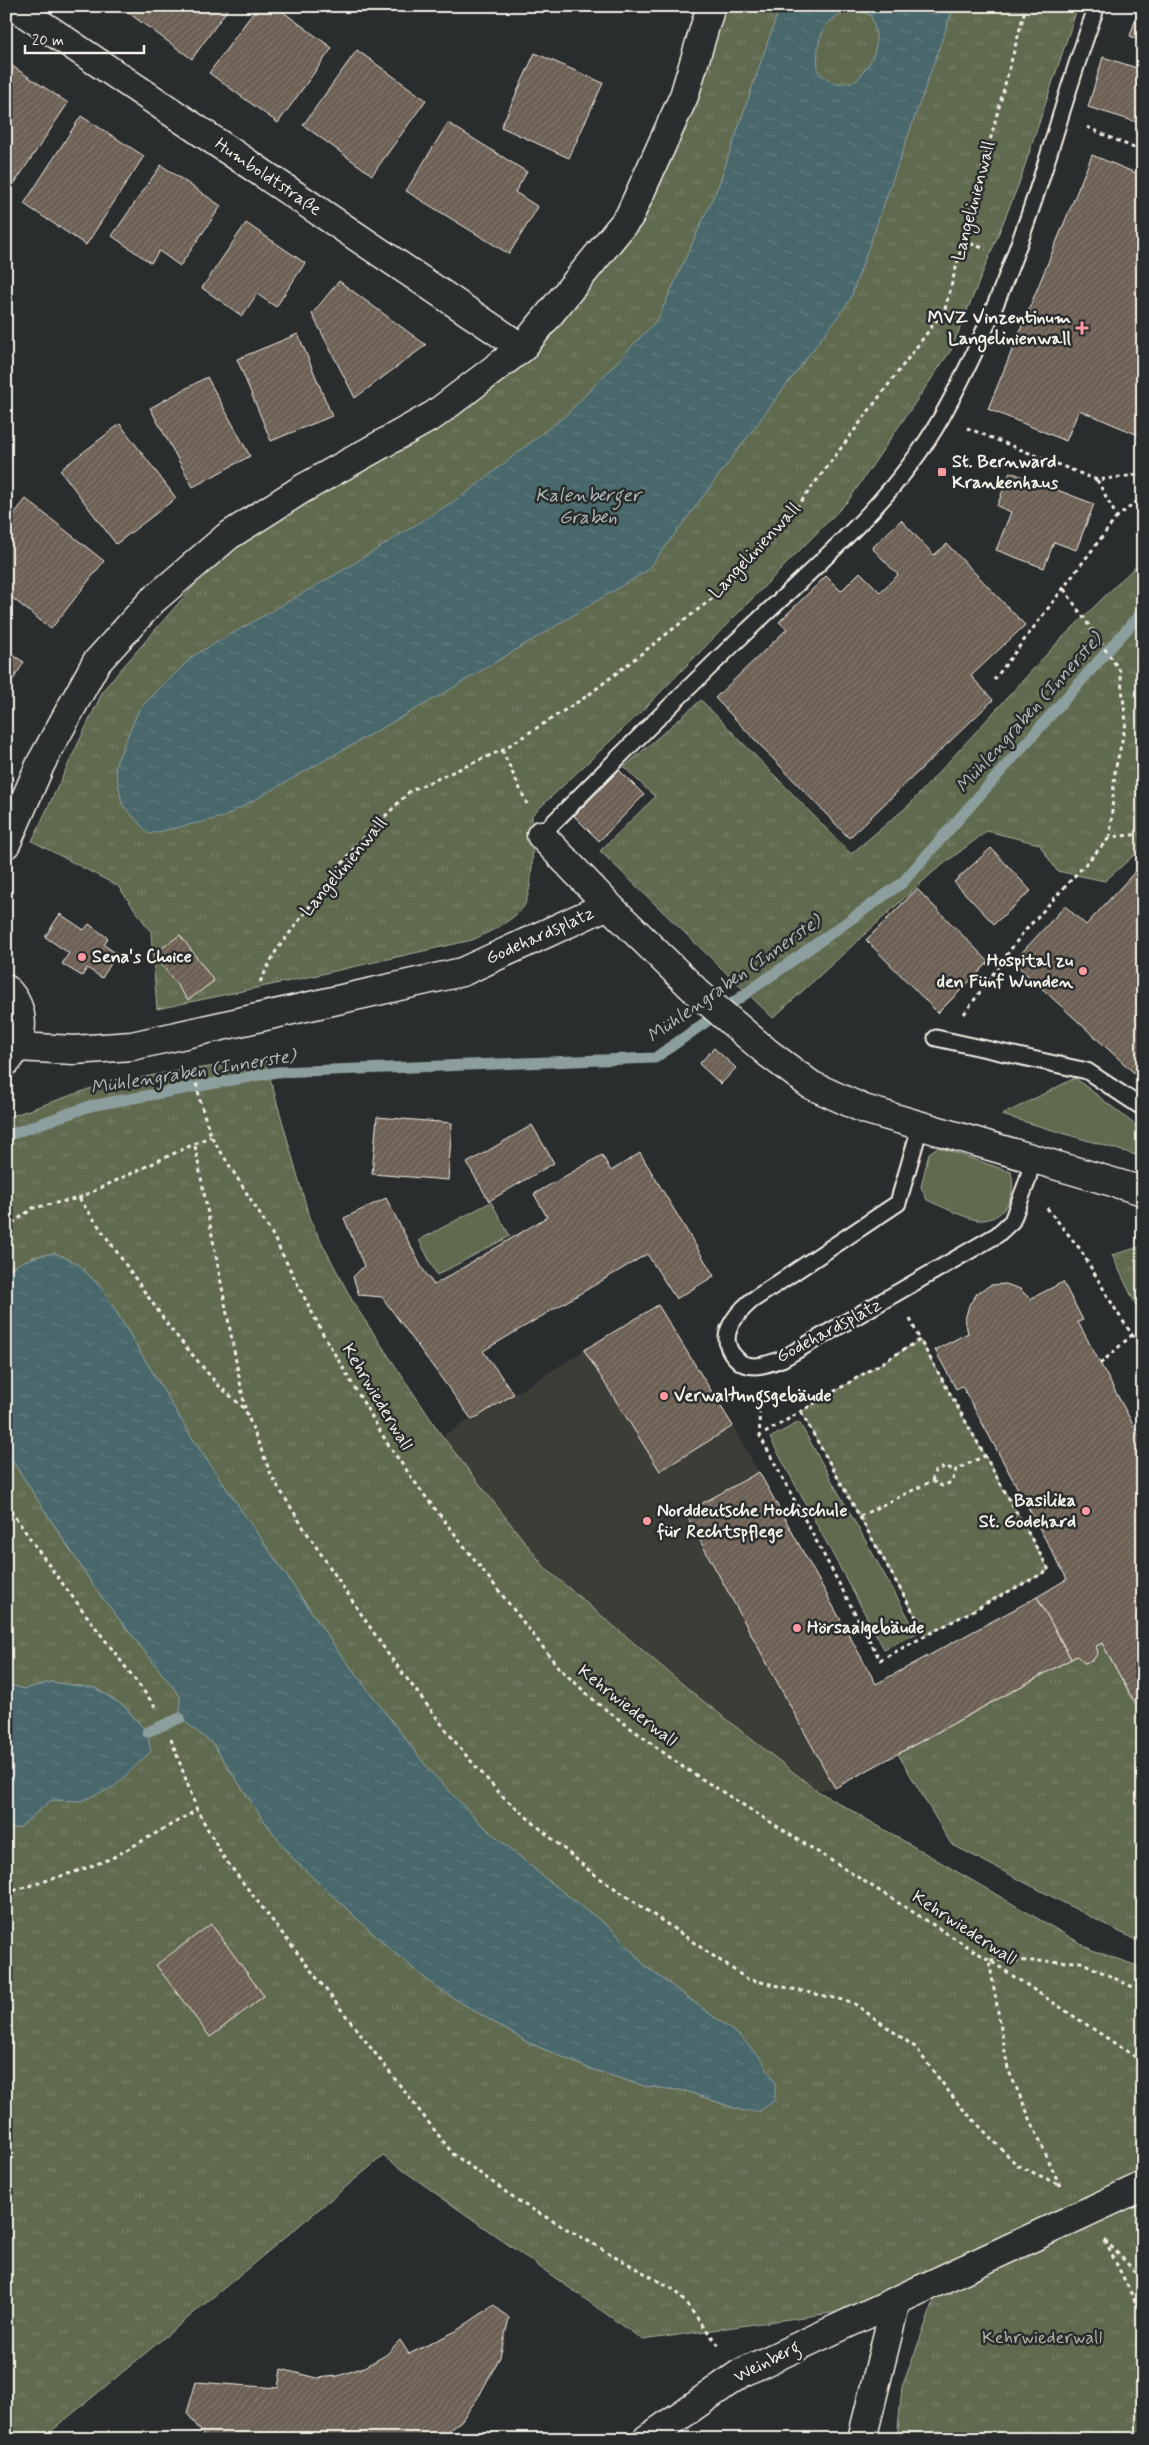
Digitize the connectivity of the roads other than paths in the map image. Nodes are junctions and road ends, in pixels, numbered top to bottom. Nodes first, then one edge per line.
1 (14, 6) edge
2 (711, 6) edge
3 (1097, 6) edge
4 (522, 348) junction
5 (541, 835) joint
6 (6, 844) edge
7 (608, 905) junction
8 (6, 989) edge
9 (936, 1038) road end
10 (12, 1054) edge
11 (1143, 1108) edge
12 (920, 1127) junction
13 (1030, 1170) junction
14 (1143, 1191) edge
15 (1143, 2186) edge
16 (896, 2301) junction
17 (648, 2439) edge
18 (862, 2439) edge

1 - 4 street, Humboldtstraße
2 - 4 street
3 - 5 lane
4 - 6 street
5 - 7 street
7 - 10 street, Godehardsplatz
7 - 12 street, Godehardsplatz
8 - 10 street
9 - 11 lane
12 - 13 street, Godehardsplatz
12 - 13 lane, Godehardsplatz
13 - 14 street, Godehardsplatz
15 - 16 street, Weinberg
16 - 17 street, Weinberg
16 - 18 street

